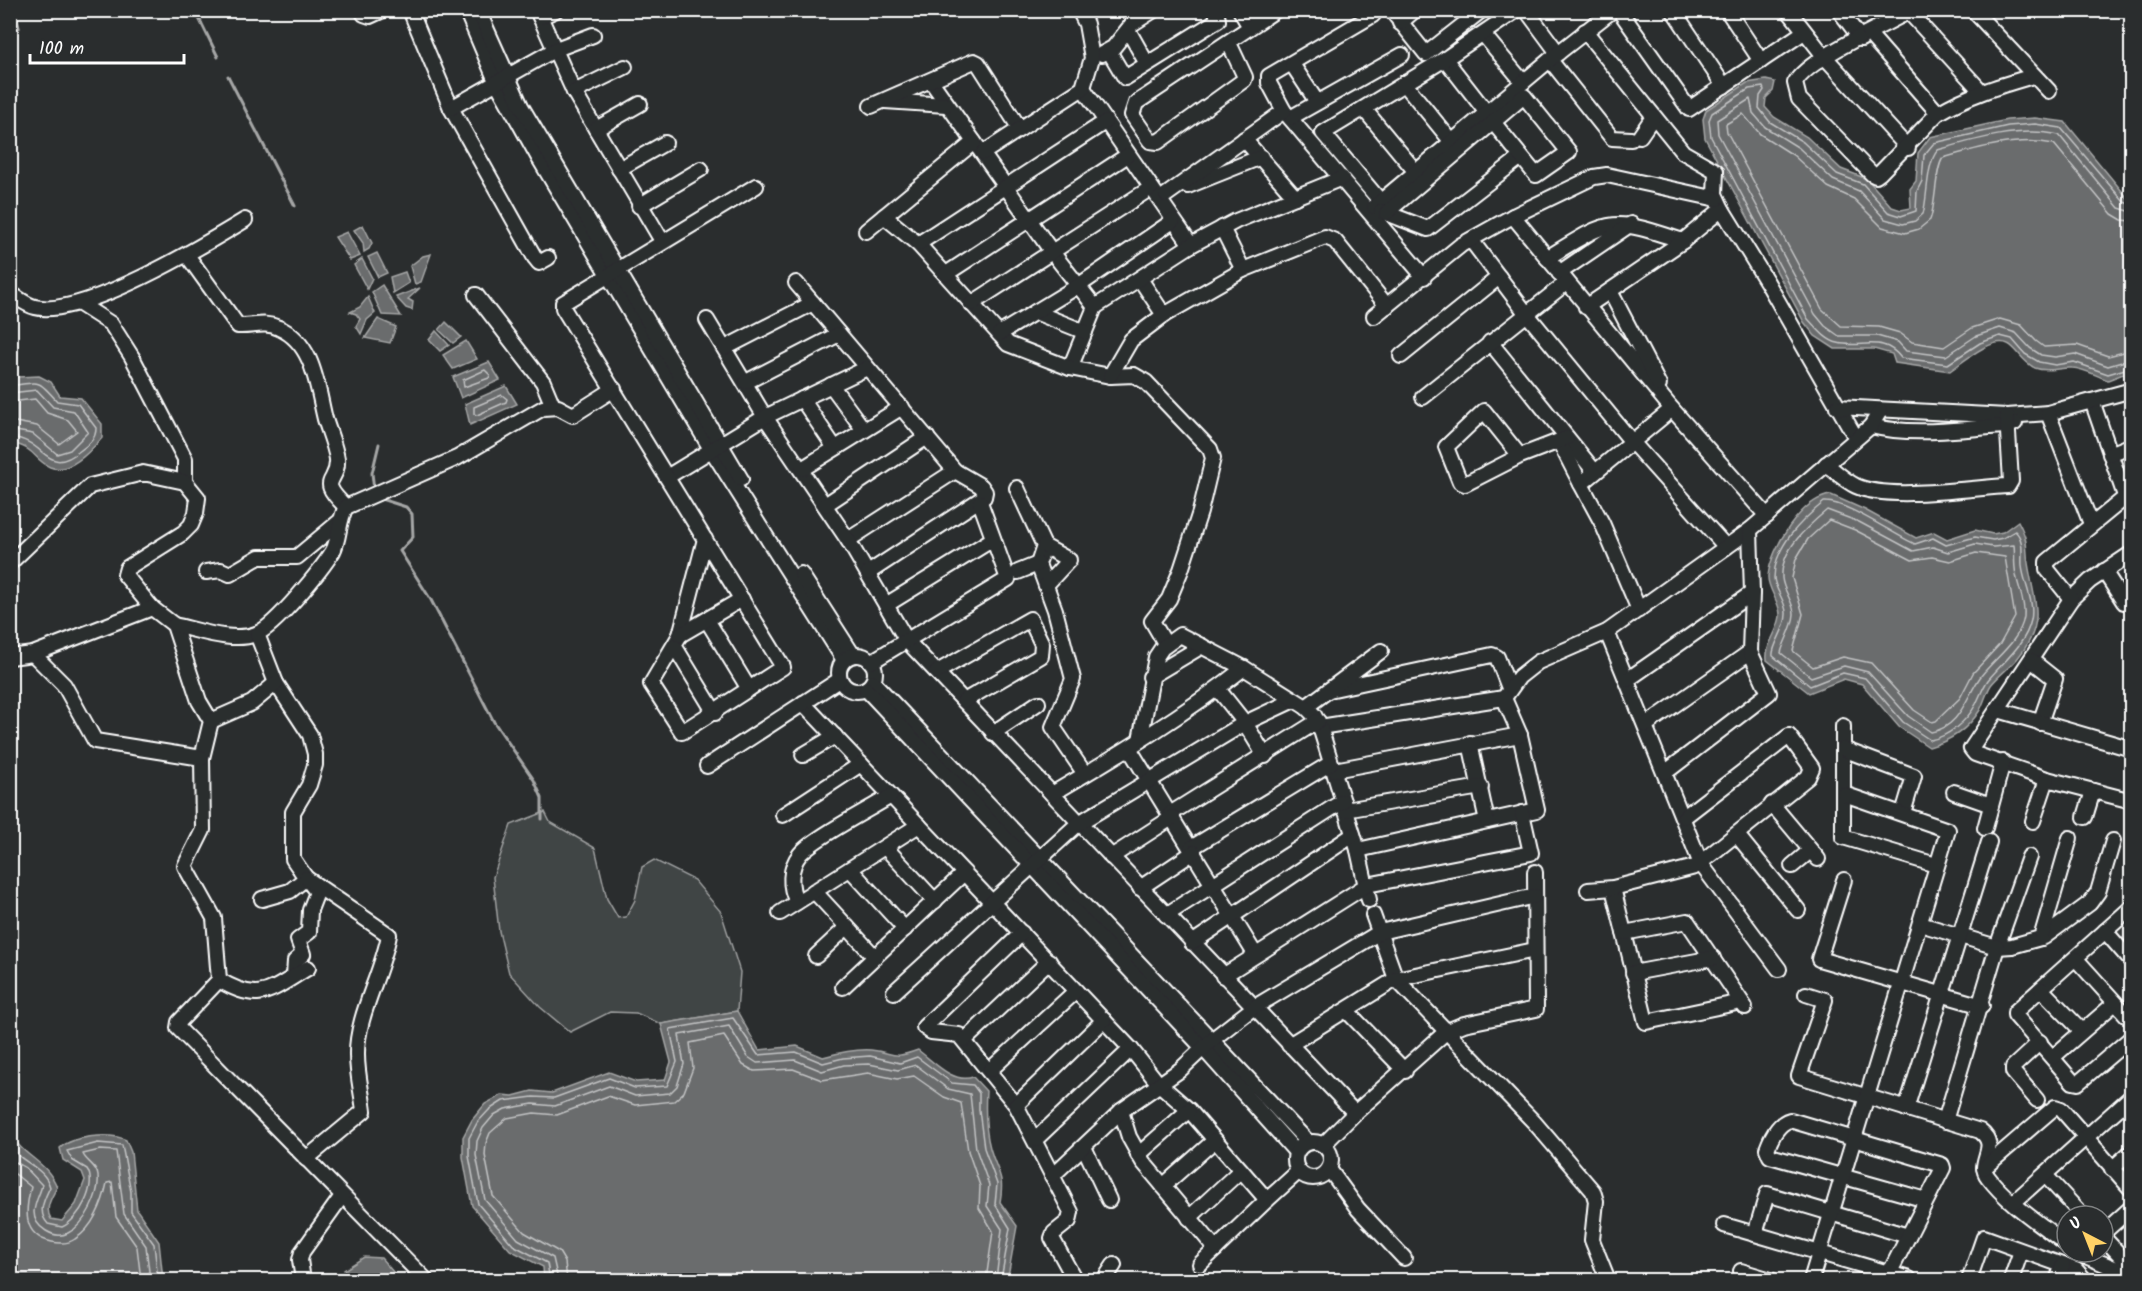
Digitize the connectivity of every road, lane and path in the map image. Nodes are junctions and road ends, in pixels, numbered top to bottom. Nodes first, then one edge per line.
1 (362, 10) edge
2 (383, 10) edge
3 (410, 10) edge
4 (466, 10) edge
5 (478, 10) edge
6 (556, 10) edge
7 (1078, 10) edge
8 (1154, 10) edge
9 (1216, 10) edge
10 (1240, 10) edge
11 (1276, 10) edge
12 (1391, 10) edge
13 (1415, 10) edge
14 (1482, 10) edge
15 (1518, 10) edge
16 (1533, 10) edge
17 (1673, 10) edge
18 (1728, 10) edge
19 (1788, 10) edge
20 (1839, 10) edge
21 (1973, 10) edge
22 (1526, 11) edge
23 (1909, 11) edge
24 (1610, 12) edge
25 (538, 14) edge
26 (1373, 15) dead end
27 (1400, 23) junction
28 (1250, 27) junction
29 (1128, 30) junction
30 (1585, 31) junction
31 (1804, 32) junction
32 (593, 34) dead end
33 (1483, 34) junction
34 (1865, 36) junction
35 (1229, 43) junction
36 (556, 49) junction
37 (1109, 51) junction
38 (1402, 55) dead end
39 (1554, 56) junction
40 (1824, 56) junction
41 (1092, 58) junction
42 (1445, 59) junction
43 (1761, 61) junction
44 (1146, 62) junction
45 (1292, 64) junction
46 (625, 67) dead end
47 (2033, 76) junction
48 (501, 79) junction
49 (931, 81) junction
50 (1524, 82) junction
51 (1404, 83) junction
52 (1724, 86) junction
53 (1083, 88) junction
54 (1981, 91) junction
55 (2049, 91) dead end
56 (574, 92) junction
57 (1317, 102) junction
58 (640, 104) dead end
59 (946, 105) junction
60 (451, 108) junction
61 (1364, 109) junction
62 (1938, 113) junction
63 (1287, 114) junction
64 (1490, 117) junction
65 (1653, 117) junction
66 (1105, 122) junction
67 (596, 129) junction
68 (1020, 129) junction
69 (1244, 139) junction
70 (974, 142) junction
71 (1452, 142) junction
72 (664, 143) dead end
73 (1908, 148) junction
74 (983, 153) junction
75 (1128, 155) junction
76 (1261, 157) junction
77 (1521, 157) junction
78 (619, 169) junction
79 (701, 169) dead end
80 (1416, 172) junction
81 (1342, 178) junction
82 (756, 186) dead end
83 (1007, 187) junction
84 (1158, 194) junction
85 (1295, 197) junction
86 (1719, 204) junction
87 (639, 206) junction
88 (1377, 209) junction
89 (884, 216) junction
90 (1513, 216) junction
91 (245, 220) dead end
92 (1173, 220) junction
93 (1030, 221) junction
94 (1631, 224) junction
95 (1222, 228) junction
96 (866, 231) dead end
97 (1471, 240) junction
98 (662, 241) junction
99 (1683, 241) junction
100 (918, 244) junction
101 (1191, 245) junction
102 (1052, 252) junction
103 (187, 255) junction
104 (548, 258) dead end
105 (1547, 258) junction
106 (1243, 270) junction
107 (614, 272) junction
108 (946, 274) junction
109 (1424, 277) junction
110 (1499, 277) junction
111 (1562, 278) junction
112 (1140, 279) junction
113 (796, 283) dead end
114 (1078, 286) junction
115 (1610, 291) junction
116 (10, 293) edge
117 (476, 295) dead end
118 (813, 303) junction
119 (80, 304) junction
120 (971, 304) junction
121 (1387, 306) junction
122 (1095, 307) junction
123 (1586, 307) junction
124 (1035, 312) junction
125 (1526, 313) junction
126 (1164, 315) junction
127 (1374, 316) dead end
128 (707, 320) dead end
129 (1084, 332) junction
130 (839, 334) junction
131 (999, 334) junction
132 (1490, 342) junction
133 (725, 348) junction
134 (1401, 356) dead end
135 (867, 368) junction
136 (1070, 368) junction
137 (1110, 376) junction
138 (746, 382) junction
139 (831, 385) junction
140 (614, 389) junction
141 (2132, 390) edge
142 (1658, 393) junction
143 (1423, 397) dead end
144 (802, 399) junction
145 (2092, 401) junction
146 (553, 406) junction
147 (1837, 407) junction
148 (902, 408) junction
149 (1672, 409) junction
150 (1880, 411) junction
151 (2042, 413) junction
152 (765, 417) junction
153 (2008, 421) junction
154 (1871, 426) junction
155 (864, 430) junction
156 (927, 437) junction
157 (1856, 438) junction
158 (1563, 439) junction
159 (1632, 442) junction
160 (2132, 445) edge
161 (716, 446) junction
162 (835, 448) junction
163 (2110, 454) junction
164 (1520, 456) junction
165 (1826, 464) junction
166 (802, 469) junction
167 (955, 471) junction
168 (1595, 472) junction
169 (668, 477) junction
170 (185, 482) junction
171 (1581, 484) junction
172 (1017, 488) dead end
173 (2128, 494) edge
174 (980, 502) junction
175 (825, 505) junction
176 (346, 507) junction
177 (1767, 516) junction
178 (339, 522) junction
179 (2091, 524) junction
180 (1750, 530) junction
181 (705, 539) junction
182 (993, 539) junction
183 (848, 540) junction
184 (1044, 546) junction
185 (1726, 547) junction
186 (2132, 553) edge
187 (10, 563) edge
188 (1038, 564) junction
189 (2104, 571) junction
190 (206, 572) dead end
191 (1018, 572) dead end
192 (868, 573) junction
193 (1046, 585) junction
194 (1752, 593) junction
195 (742, 599) junction
196 (2071, 599) junction
197 (2124, 602) dead end
198 (886, 605) junction
199 (152, 608) junction
200 (1639, 610) junction
201 (707, 620) junction
202 (174, 625) junction
203 (1607, 632) junction
204 (257, 634) junction
205 (678, 641) junction
206 (907, 641) junction
207 (1166, 645) junction
208 (1202, 646) junction
209 (1381, 651) dead end
210 (1750, 652) junction
211 (33, 654) junction
212 (10, 657) edge
213 (848, 658) junction
214 (2031, 660) junction
215 (872, 662) junction
216 (1244, 668) junction
217 (937, 672) junction
218 (1150, 677) junction
219 (839, 680) junction
220 (1627, 680) junction
221 (276, 683) junction
222 (869, 685) junction
223 (749, 689) junction
224 (1218, 689) junction
225 (1329, 690) junction
226 (1507, 693) junction
227 (964, 701) junction
228 (803, 703) junction
229 (1038, 703) dead end
230 (1300, 704) junction
231 (1998, 710) junction
232 (715, 713) junction
233 (212, 721) junction
234 (1245, 723) junction
235 (2040, 723) junction
236 (1319, 724) junction
237 (1646, 725) junction
238 (1843, 726) dead end
239 (993, 733) junction
240 (1520, 735) junction
241 (835, 736) junction
242 (1470, 743) junction
243 (1135, 744) junction
244 (1843, 748) junction
245 (2132, 749) edge
246 (803, 755) dead end
247 (1265, 756) junction
248 (202, 758) junction
249 (2003, 762) junction
250 (861, 764) junction
251 (707, 765) dead end
252 (1332, 767) junction
253 (1666, 772) junction
254 (1085, 774) junction
255 (1149, 779) junction
256 (2047, 779) junction
257 (1481, 787) junction
258 (2093, 791) junction
259 (1954, 792) dead end
260 (1052, 794) junction
261 (1844, 794) junction
262 (891, 796) junction
263 (2132, 801) edge
264 (1772, 804) junction
265 (1991, 805) junction
266 (1344, 806) junction
267 (1522, 813) junction
268 (1903, 813) junction
269 (783, 815) dead end
270 (1171, 816) junction
271 (1684, 817) junction
272 (2085, 817) dead end
273 (1487, 821) junction
274 (2033, 821) dead end
275 (1079, 824) junction
276 (919, 825) junction
277 (1353, 835) junction
278 (1737, 835) junction
279 (2070, 838) dead end
280 (2113, 842) dead end
281 (885, 847) junction
282 (1193, 850) junction
283 (1358, 850) junction
284 (1111, 857) junction
285 (2029, 857) dead end
286 (1036, 863) junction
287 (1701, 864) junction
288 (1936, 865) junction
289 (1792, 866) dead end
290 (850, 869) junction
291 (1535, 872) dead end
292 (964, 873) junction
293 (306, 878) junction
294 (1844, 880) dead end
295 (1213, 884) junction
296 (1367, 885) junction
297 (1140, 888) junction
298 (1613, 888) junction
299 (1588, 890) dead end
300 (814, 891) junction
301 (1535, 896) junction
302 (262, 899) dead end
303 (1369, 900) dead end
304 (935, 901) junction
305 (797, 902) junction
306 (992, 903) junction
307 (2132, 907) edge
308 (1798, 910) dead end
309 (780, 913) dead end
310 (1166, 915) junction
311 (1373, 915) dead end
312 (1232, 916) junction
313 (1920, 924) junction
314 (847, 927) junction
315 (904, 929) junction
316 (1380, 932) junction
317 (2105, 932) junction
318 (1022, 933) junction
319 (1623, 933) junction
320 (1960, 937) junction
321 (2041, 938) junction
322 (1192, 943) junction
323 (1997, 947) junction
324 (1535, 950) junction
325 (1255, 954) junction
326 (816, 956) dead end
327 (875, 957) junction
328 (1713, 958) junction
329 (2076, 959) junction
330 (1049, 961) junction
331 (2132, 962) edge
332 (308, 968) dead end
333 (1779, 969) dead end
334 (1633, 973) junction
335 (294, 976) junction
336 (1223, 976) junction
337 (1396, 979) junction
338 (219, 980) junction
339 (1902, 981) junction
340 (843, 987) dead end
341 (2042, 989) junction
342 (1076, 991) junction
343 (894, 992) dead end
344 (1942, 993) junction
345 (1806, 994) dead end
346 (2115, 1003) junction
347 (1982, 1006) junction
348 (1253, 1008) junction
349 (1347, 1011) junction
350 (1104, 1020) junction
351 (2132, 1021) edge
352 (2082, 1030) junction
353 (1447, 1031) junction
354 (2132, 1038) edge
355 (965, 1040) junction
356 (2040, 1042) junction
357 (1208, 1044) junction
358 (1289, 1045) junction
359 (1131, 1048) junction
360 (2053, 1057) junction
361 (990, 1070) junction
362 (1405, 1071) junction
363 (1158, 1083) junction
364 (2132, 1096) edge
365 (1867, 1098) junction
366 (2037, 1100) dead end
367 (1016, 1105) junction
368 (1906, 1109) junction
369 (1188, 1110) junction
370 (1121, 1111) junction
371 (1355, 1113) junction
372 (1945, 1121) junction
373 (1855, 1138) junction
374 (2086, 1138) junction
375 (1035, 1140) junction
376 (1215, 1140) junction
377 (1308, 1142) junction
378 (1323, 1145) junction
379 (1083, 1147) junction
380 (2132, 1151) edge
381 (1296, 1152) junction
382 (1138, 1155) junction
383 (306, 1159) junction
384 (1984, 1168) junction
385 (2112, 1169) junction
386 (1241, 1170) junction
387 (1298, 1172) junction
388 (1325, 1172) junction
389 (2045, 1174) junction
390 (1052, 1176) junction
391 (1843, 1177) junction
392 (1163, 1186) junction
393 (2132, 1190) edge
394 (342, 1196) junction
395 (1109, 1200) dead end
396 (1267, 1200) junction
397 (1926, 1200) junction
398 (2014, 1202) junction
399 (2073, 1204) edge
400 (2132, 1207) edge
401 (1831, 1212) junction
402 (1189, 1218) junction
403 (2115, 1222) edge
404 (1724, 1225) dead end
405 (1755, 1234) junction
406 (2055, 1235) edge
407 (1908, 1236) junction
408 (1216, 1249) junction
409 (2021, 1251) junction
410 (2115, 1251) edge
411 (1819, 1253) junction
412 (1404, 1258) dead end
413 (1200, 1264) dead end
414 (2104, 1264) edge
415 (1114, 1265) dead end
416 (2062, 1265) junction
417 (2132, 1270) edge
418 (1742, 1271) dead end
419 (1889, 1274) junction
420 (1909, 1279) edge
421 (303, 1281) edge
422 (426, 1281) edge
423 (1075, 1281) edge
424 (1104, 1281) edge
425 (1608, 1281) edge
426 (1772, 1281) edge
427 (1811, 1281) edge
428 (1968, 1281) edge
429 (2011, 1281) edge
430 (2057, 1281) edge
431 (2085, 1281) edge

1 - 2 street
3 - 60 street
4 - 48 street
5 - 48 street
6 - 25 street
7 - 41 street
8 - 29 street
9 - 44 street
10 - 28 street
11 - 28 street
12 - 27 street
13 - 27 street
14 - 27 street
15 - 33 street
16 - 22 street
17 - 52 street
18 - 43 street
19 - 31 street
20 - 34 street
21 - 47 street
22 - 39 street
23 - 34 street
23 - 54 street
24 - 30 street
24 - 52 street
25 - 36 street
26 - 45 street
28 - 35 street
29 - 37 street
29 - 44 street
30 - 39 street
30 - 65 street
31 - 40 street
31 - 43 street
32 - 36 street
33 - 42 street
33 - 50 street
34 - 40 street
34 - 62 street
35 - 35 street
36 - 48 street
36 - 56 street
37 - 41 street
37 - 44 street
38 - 57 street
39 - 50 street
39 - 65 street
40 - 73 street
40 - 73 street
41 - 53 street
42 - 51 street
42 - 64 street
43 - 52 street
45 - 57 street
45 - 63 street
46 - 56 street
47 - 54 street
47 - 55 street
48 - 60 street
48 - 107 street
49 - 59 street
49 - 59 street
49 - 68 street
50 - 64 street
51 - 61 street
51 - 71 street
53 - 66 street
53 - 68 street
54 - 62 street
56 - 67 street
57 - 63 street
58 - 67 street
59 - 70 street
60 - 104 street
61 - 80 street
61 - 88 street
62 - 73 street
63 - 69 street
63 - 81 street
64 - 71 street
64 - 77 street
64 - 77 street
64 - 88 street
65 - 86 street
66 - 75 street
66 - 83 street
67 - 78 street
68 - 74 street
69 - 76 street
69 - 84 street
70 - 74 street
70 - 89 street
71 - 80 street
72 - 78 street
74 - 83 street
75 - 84 street
75 - 93 street
76 - 84 street
76 - 85 street
77 - 88 street
78 - 87 street
79 - 87 street
80 - 88 street
81 - 85 street
81 - 88 street
82 - 98 street
83 - 93 street
83 - 100 street
84 - 92 street
84 - 102 street
85 - 95 street
86 - 90 street
86 - 99 street
86 - 147 street
87 - 98 street
88 - 109 street
89 - 96 street
89 - 100 street
90 - 97 street
90 - 105 street
91 - 103 street
92 - 101 street
92 - 114 street
93 - 102 street
93 - 108 street
94 - 99 street
94 - 105 street
94 - 111 street
95 - 101 street
95 - 106 street
97 - 109 street
97 - 110 street
98 - 107 street
99 - 115 street
100 - 108 street
101 - 112 street
102 - 114 street
102 - 120 street
103 - 119 street
103 - 176 street
105 - 111 street
106 - 121 street
106 - 126 street
107 - 140 street
107 - 161 street
108 - 120 street
109 - 121 street
110 - 125 street
110 - 134 street
111 - 123 street
111 - 125 street
112 - 122 street
112 - 126 street
113 - 118 street
114 - 122 street
114 - 124 street
115 - 123 street
115 - 142 street
116 - 119 street
117 - 146 street
118 - 130 street
118 - 133 street
119 - 170 street
120 - 131 street
121 - 127 street
122 - 129 street
123 - 142 street
124 - 129 street
124 - 131 street
125 - 132 street
125 - 159 street
126 - 137 street
128 - 133 street
129 - 136 street
130 - 135 street
130 - 138 street
131 - 136 street
132 - 143 street
132 - 158 street
133 - 138 street
135 - 139 street
135 - 148 street
136 - 137 street
137 - 207 street
138 - 152 street
139 - 144 street
139 - 155 street
140 - 146 street
140 - 169 street
141 - 145 street
142 - 149 street
144 - 152 street
144 - 162 street
145 - 151 street
145 - 163 street
146 - 176 street
147 - 150 street
147 - 157 street
148 - 155 street
148 - 156 street
149 - 159 street
149 - 177 street
150 - 153 street
150 - 154 street
151 - 153 street
151 - 179 street
152 - 161 street
152 - 166 street
153 - 154 street
153 - 165 street
154 - 157 street
155 - 162 street
156 - 167 street
156 - 175 street
157 - 165 street
158 - 164 street
158 - 168 street
158 - 171 street
159 - 168 street
159 - 185 street
160 - 163 street
161 - 169 street
161 - 213 street
162 - 166 street
163 - 173 street
164 - 164 street
165 - 177 street
166 - 175 street
167 - 174 street
167 - 183 street
168 - 171 street
169 - 181 street
170 - 187 street
170 - 199 street
171 - 200 street
172 - 184 street
173 - 179 street
174 - 182 street
174 - 192 street
175 - 183 street
176 - 178 street
177 - 180 street
178 - 190 street
178 - 204 street
179 - 196 street
180 - 185 street
180 - 194 street
181 - 195 street
181 - 205 street
182 - 198 street
182 - 206 street
183 - 192 street
184 - 188 street
184 - 193 street
185 - 200 street
186 - 189 street
188 - 191 street
188 - 193 street
189 - 196 street
189 - 197 street
192 - 198 street
193 - 254 street
194 - 210 street
194 - 220 street
195 - 201 street
195 - 223 street
196 - 214 street
198 - 206 street
199 - 202 street
199 - 211 street
200 - 203 street
201 - 205 street
201 - 223 street
202 - 204 street
202 - 233 street
203 - 220 street
203 - 226 street
204 - 221 street
205 - 232 street
205 - 232 street
206 - 215 street
206 - 217 street
207 - 208 street
207 - 218 street
208 - 216 street
208 - 218 street
209 - 225 street
210 - 237 street
210 - 253 street
211 - 212 street
211 - 248 street
213 - 215 street
213 - 219 street
214 - 231 street
214 - 235 street
215 - 222 street
216 - 224 street
216 - 230 street
217 - 227 street
217 - 227 street
218 - 243 street
219 - 222 street
219 - 228 street
220 - 237 street
221 - 233 street
221 - 293 street
222 - 286 street
223 - 232 street
224 - 234 street
224 - 243 street
225 - 226 street
225 - 230 street
226 - 236 street
226 - 240 street
227 - 239 street
228 - 241 street
228 - 251 street
229 - 239 street
230 - 234 street
230 - 236 street
231 - 235 street
231 - 249 street
233 - 248 street
234 - 247 street
234 - 255 street
235 - 245 street
236 - 247 street
236 - 252 street
237 - 253 street
238 - 244 street
239 - 260 street
240 - 242 street
240 - 267 street
241 - 246 street
241 - 250 street
242 - 252 street
242 - 257 street
243 - 254 street
243 - 255 street
244 - 261 street
244 - 268 street
247 - 270 street
248 - 338 street
249 - 256 street
249 - 265 street
250 - 262 street
250 - 269 street
252 - 266 street
252 - 282 street
253 - 271 street
254 - 260 street
255 - 270 street
255 - 275 street
256 - 258 street
256 - 274 street
257 - 266 street
257 - 273 street
258 - 263 street
258 - 272 street
259 - 265 street
260 - 275 street
261 - 268 street
261 - 288 street
262 - 276 street
262 - 305 street
264 - 271 street
264 - 278 street
264 - 289 street
265 - 320 street
266 - 277 street
266 - 295 street
267 - 273 street
267 - 296 street
268 - 288 street
270 - 282 street
270 - 284 street
271 - 287 street
273 - 283 street
275 - 284 street
275 - 286 street
276 - 281 street
276 - 292 street
277 - 283 street
277 - 312 street
278 - 287 street
278 - 308 street
279 - 321 street
280 - 321 street
281 - 290 street
281 - 304 street
282 - 295 street
282 - 297 street
283 - 296 street
284 - 297 street
285 - 323 street
286 - 306 street
286 - 357 street
287 - 298 street
287 - 333 street
288 - 313 street
290 - 300 street
290 - 315 street
291 - 301 street
292 - 304 street
292 - 306 street
293 - 302 street
293 - 335 street
293 - 383 street
294 - 339 street
295 - 310 street
295 - 312 street
296 - 303 street
296 - 325 street
297 - 310 street
298 - 299 street
298 - 319 street
300 - 305 street
300 - 314 street
301 - 316 street
301 - 324 street
304 - 315 street
305 - 309 street
306 - 318 street
306 - 343 street
307 - 317 street
310 - 322 street
311 - 316 street
312 - 322 street
312 - 325 street
313 - 320 street
313 - 339 street
314 - 326 street
314 - 327 street
315 - 327 street
316 - 337 street
316 - 348 street
317 - 329 street
317 - 331 street
318 - 330 street
318 - 355 street
319 - 328 street
319 - 334 street
320 - 323 street
320 - 344 street
321 - 323 street
322 - 336 street
323 - 347 street
324 - 337 street
324 - 353 street
325 - 336 street
327 - 340 street
328 - 334 street
328 - 334 street
329 - 341 street
329 - 346 street
330 - 342 street
330 - 355 street
332 - 335 street
335 - 338 street
336 - 348 street
337 - 349 street
337 - 353 street
338 - 383 street
339 - 344 street
339 - 365 street
341 - 352 street
341 - 356 street
342 - 350 street
342 - 361 street
344 - 347 street
344 - 368 street
345 - 365 street
346 - 351 street
346 - 352 street
347 - 372 street
348 - 357 street
348 - 358 street
349 - 358 street
349 - 362 street
350 - 359 street
350 - 367 street
352 - 360 street
353 - 362 street
353 - 425 street
354 - 360 street
355 - 361 street
356 - 360 street
356 - 366 street
357 - 363 street
357 - 377 street
357 - 381 street
358 - 371 street
359 - 363 street
359 - 375 street
361 - 367 street
362 - 371 street
363 - 369 street
363 - 370 street
364 - 374 street
365 - 368 street
365 - 373 street
367 - 375 street
368 - 372 street
369 - 376 street
369 - 382 street
370 - 379 street
370 - 382 street
371 - 378 street
372 - 384 street
373 - 391 street
373 - 391 street
373 - 397 street
374 - 384 street
374 - 385 street
374 - 389 street
375 - 390 street
376 - 386 street
376 - 392 street
377 - 378 street
377 - 381 street
378 - 388 street
379 - 390 street
379 - 395 street
380 - 385 street
381 - 387 street
382 - 392 street
383 - 394 street
384 - 398 street
385 - 393 street
386 - 396 street
386 - 402 street
387 - 388 street
387 - 396 street
388 - 412 street
389 - 398 street
389 - 399 street
390 - 423 street
391 - 397 street
391 - 401 street
392 - 402 street
394 - 421 street
394 - 422 street
396 - 408 street
397 - 407 street
398 - 406 street
400 - 403 street
401 - 405 street
401 - 407 street
401 - 411 street
402 - 408 street
404 - 405 street
405 - 411 street
407 - 419 street
408 - 413 street
409 - 416 street
409 - 428 street
409 - 429 street
410 - 417 street
411 - 419 street
411 - 427 street
414 - 417 street
415 - 424 street
416 - 430 street
416 - 431 street
418 - 426 street
419 - 420 street

